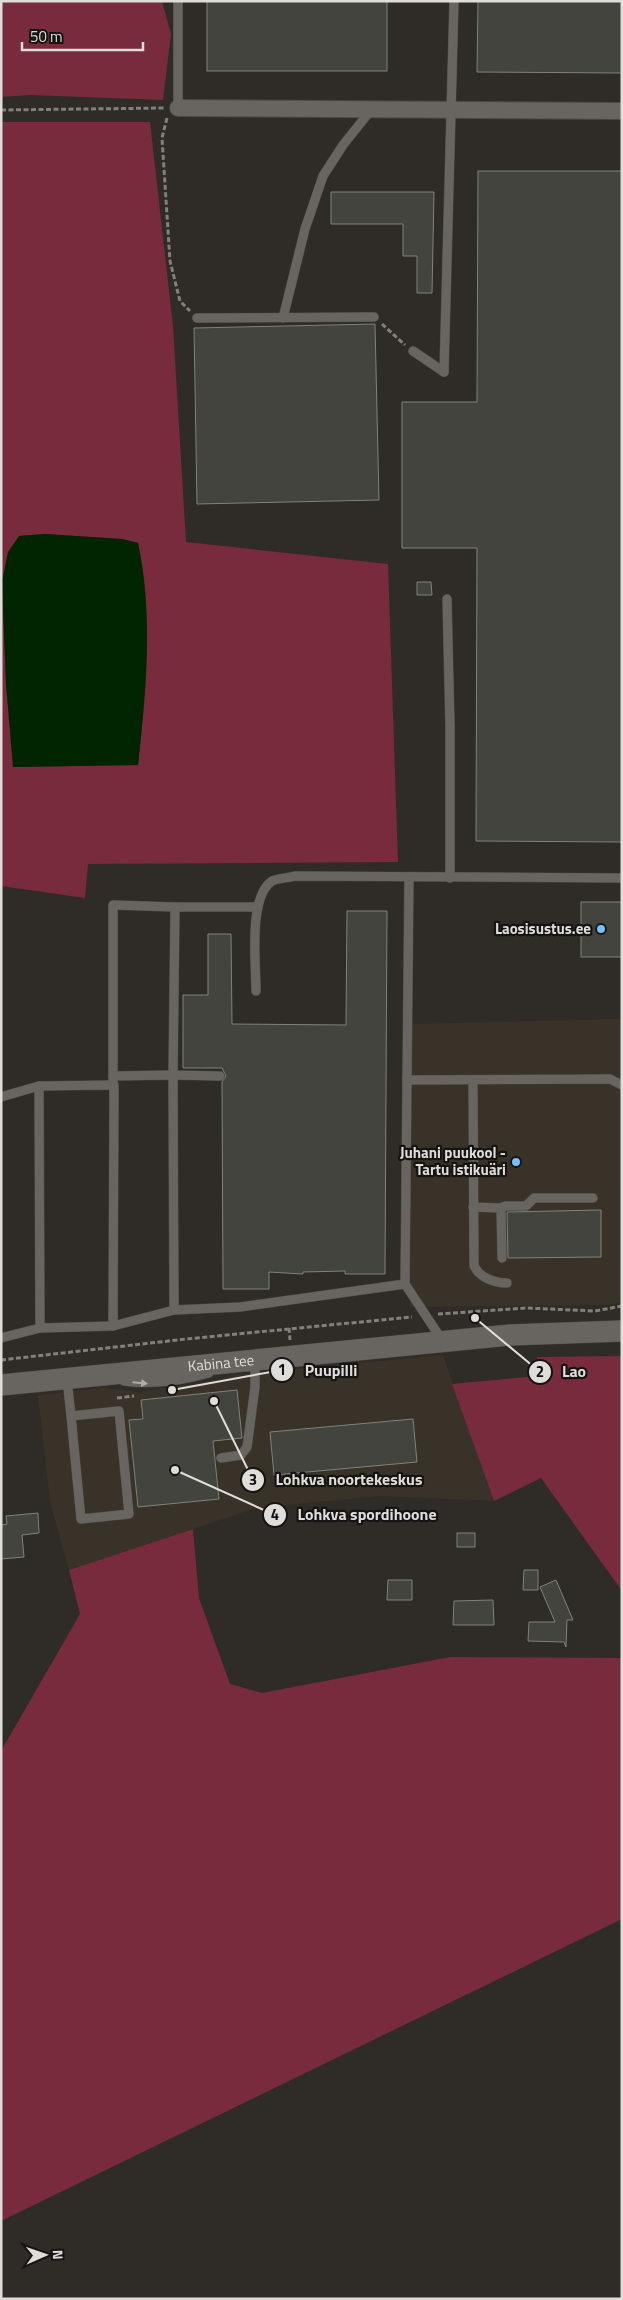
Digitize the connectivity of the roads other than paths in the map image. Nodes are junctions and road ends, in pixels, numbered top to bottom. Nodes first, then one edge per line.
1 (178, 1) edge
2 (454, 1) edge
3 (178, 108) joint
4 (371, 110) junction
5 (622, 110) edge
6 (452, 111) junction
7 (374, 317) road end
8 (197, 318) road end
9 (283, 318) junction
10 (413, 351) road end
11 (447, 599) dead end
12 (409, 877) junction
13 (450, 878) junction
14 (622, 878) edge
15 (175, 907) junction
16 (258, 907) junction
17 (256, 991) dead end
18 (174, 1074) junction
19 (220, 1076) dead end
20 (113, 1080) junction
21 (407, 1080) junction
22 (473, 1080) junction
23 (622, 1085) edge
24 (40, 1086) junction
25 (1, 1096) edge
26 (593, 1198) dead end
27 (473, 1207) junction
28 (502, 1208) junction
29 (502, 1258) dead end
30 (507, 1283) dead end
31 (405, 1284) junction
32 (174, 1310) junction
33 (113, 1326) junction
34 (40, 1328) junction
35 (622, 1331) edge
36 (1, 1338) edge
37 (443, 1341) junction
38 (255, 1360) junction
39 (67, 1379) junction
40 (1, 1385) edge
41 (71, 1416) junction
42 (221, 1458) dead end

1 - 3 lane
2 - 6 lane
3 - 4 street
4 - 6 street
4 - 9 lane
5 - 6 street
6 - 10 lane
7 - 9 lane
8 - 9 lane
11 - 13 lane
12 - 13 lane
12 - 16 lane
12 - 21 lane
13 - 14 lane
15 - 16 lane
15 - 18 lane
15 - 20 lane
16 - 17 lane
18 - 19 lane
18 - 20 lane
18 - 32 lane
20 - 24 lane
20 - 33 lane
21 - 22 lane
21 - 31 lane
22 - 23 lane
22 - 27 lane
24 - 25 lane
24 - 34 lane
26 - 28 lane
27 - 28 lane
27 - 30 lane
28 - 29 lane
31 - 32 lane
31 - 37 lane
32 - 33 lane
33 - 34 lane
34 - 36 lane
35 - 37 street, Kabina tee
37 - 38 street, Kabina tee
38 - 39 street, Kabina tee
38 - 42 lane
39 - 40 street, Kabina tee
39 - 41 lane
41 - 41 lane

